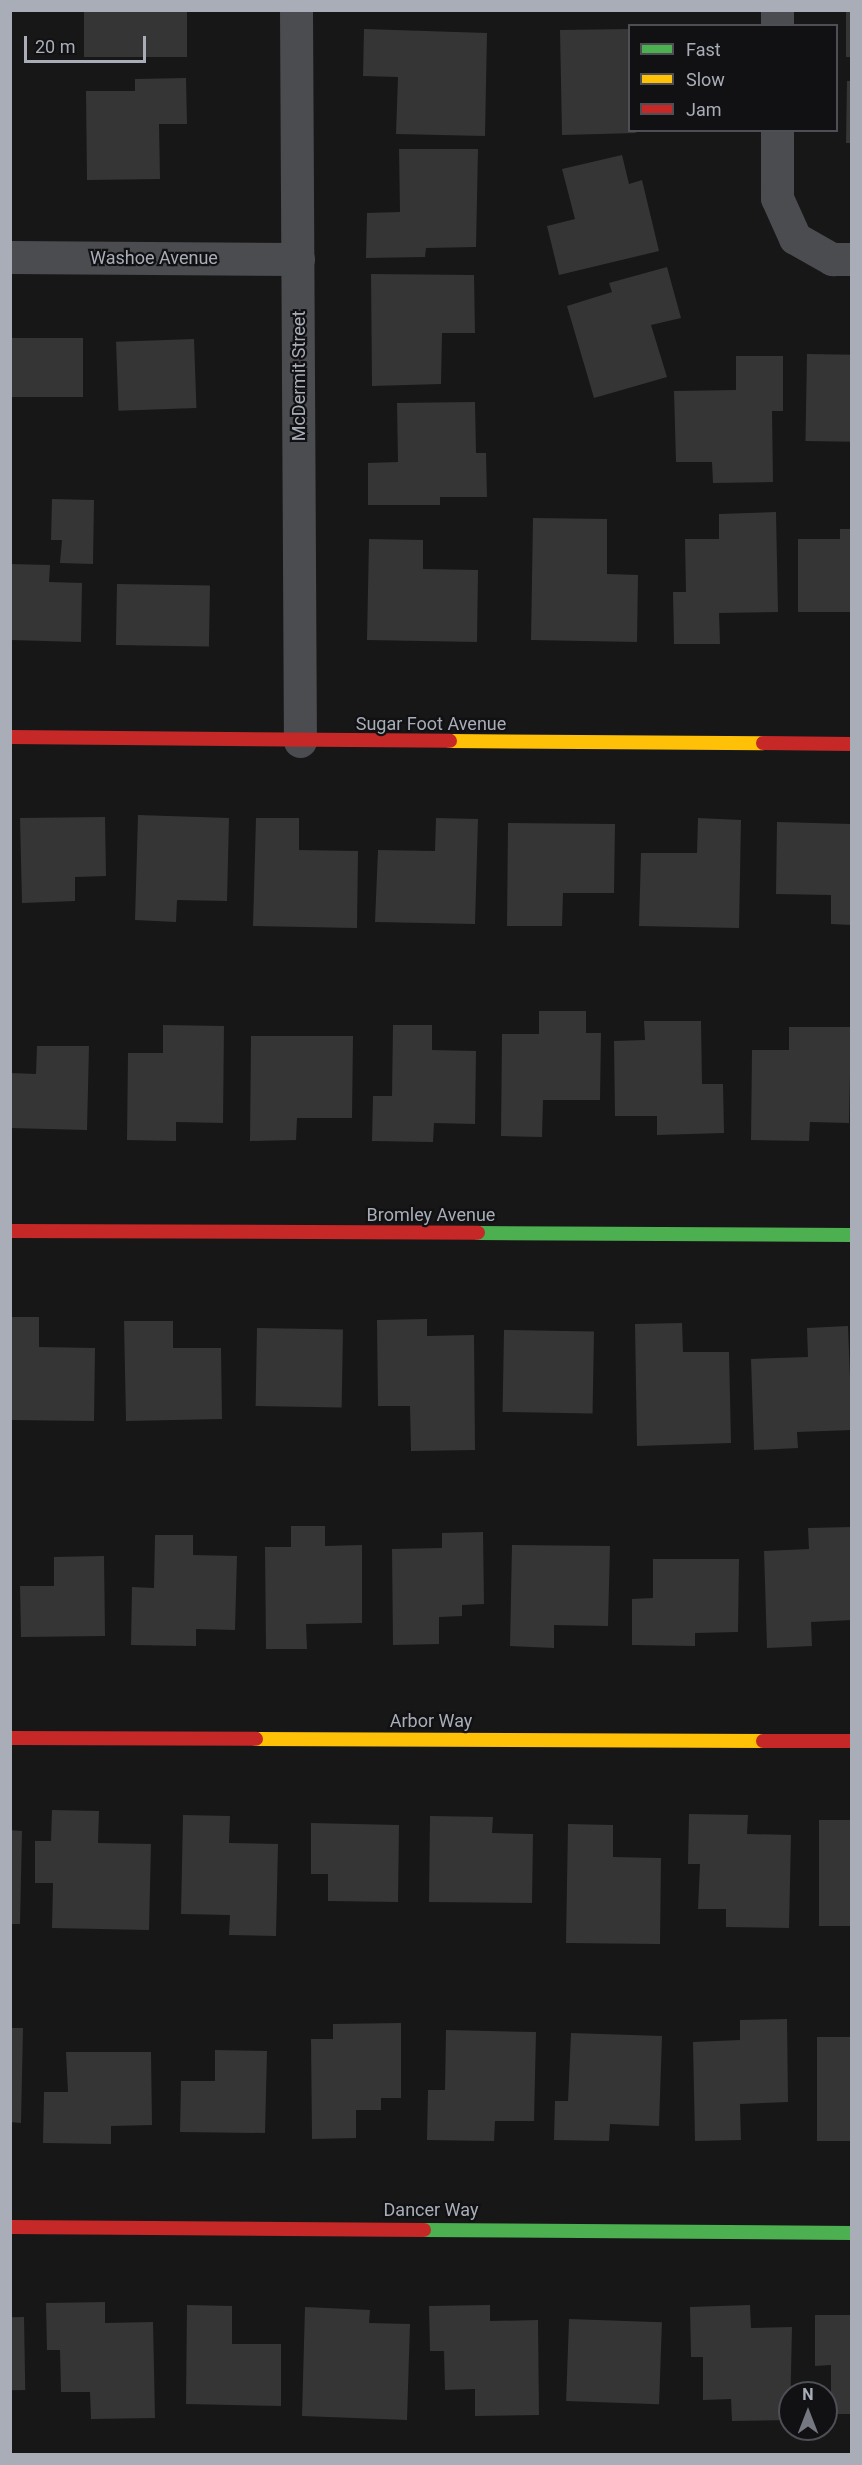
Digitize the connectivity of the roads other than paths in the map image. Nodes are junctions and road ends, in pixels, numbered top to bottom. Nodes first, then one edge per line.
1 (296, 10) edge
2 (777, 132) edge
3 (10, 258) edge
4 (298, 259) junction
5 (852, 259) edge
6 (10, 737) edge
7 (300, 741) junction
8 (852, 744) edge
9 (10, 1231) edge
10 (852, 1235) edge
11 (10, 1738) edge
12 (852, 1741) edge
13 (10, 2227) edge
14 (852, 2233) edge

1 - 4 street, McDermit Street
2 - 5 street
3 - 4 street, Washoe Avenue
4 - 7 street, McDermit Street
6 - 7 street, Sugar Foot Avenue
7 - 8 street, Sugar Foot Avenue
9 - 10 street, Bromley Avenue
11 - 12 street, Arbor Way
13 - 14 street, Dancer Way

